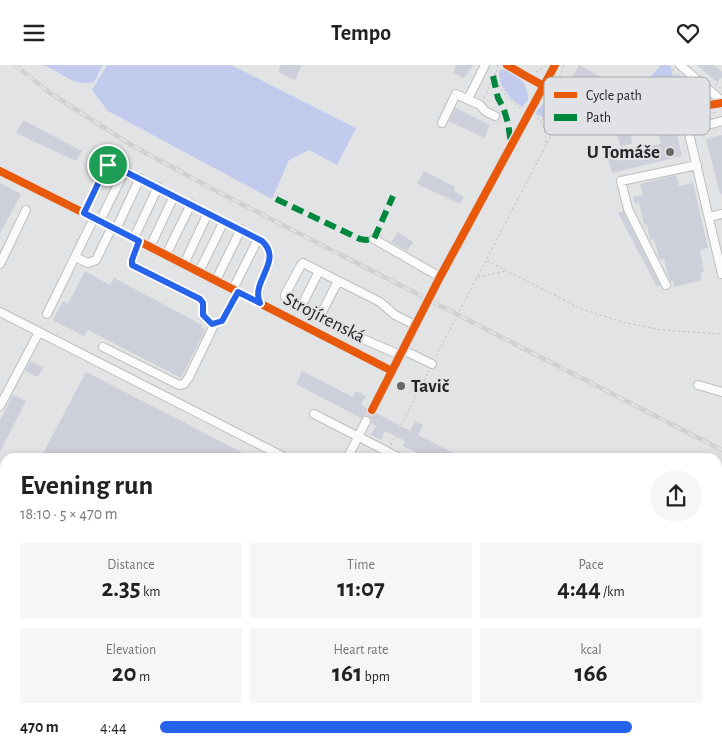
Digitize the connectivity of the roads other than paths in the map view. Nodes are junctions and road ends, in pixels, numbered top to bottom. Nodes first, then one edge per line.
1 (485, 65) edge
2 (507, 65) edge
3 (555, 65) edge
4 (680, 68) edge
5 (548, 77) edge
6 (691, 77) edge
7 (544, 85) joint
8 (710, 92) edge
9 (468, 99) junction
10 (722, 102) edge
11 (494, 115) dead end
12 (442, 123) dead end
13 (689, 135) edge
14 (697, 165) junction
15 (125, 170) junction
16 (0, 171) edge
17 (140, 178) junction
18 (158, 187) junction
19 (174, 196) junction
20 (191, 204) junction
21 (26, 210) dead end
22 (84, 213) junction
23 (208, 213) junction
24 (722, 214) edge
25 (709, 217) junction
26 (97, 219) junction
27 (224, 221) junction
28 (114, 228) junction
29 (240, 229) junction
30 (258, 239) junction
31 (374, 239) dead end
32 (136, 240) junction
33 (150, 247) junction
34 (166, 255) junction
35 (75, 257) junction
36 (0, 264) edge
37 (184, 264) junction
38 (319, 271) junction
39 (199, 272) junction
40 (722, 274) edge
41 (440, 277) junction
42 (216, 281) junction
43 (338, 281) junction
44 (666, 285) dead end
45 (235, 291) junction
46 (260, 303) junction
47 (301, 307) junction
48 (0, 312) edge
49 (47, 315) dead end
50 (320, 316) junction
51 (215, 323) junction
52 (416, 325) junction
53 (39, 332) junction
54 (103, 347) dead end
55 (402, 352) junction
56 (432, 364) road end
57 (392, 371) junction
58 (698, 385) dead end
59 (722, 392) edge
60 (0, 406) edge
61 (372, 410) dead end
62 (314, 414) dead end
63 (366, 421) dead end
64 (358, 437) junction
65 (276, 453) edge
66 (350, 453) edge
67 (382, 453) edge

1 - 9 street
2 - 7 street
3 - 5 street
4 - 6 street
7 - 41 street
8 - 10 street
9 - 11 street
9 - 12 street
13 - 14 street
14 - 25 street
14 - 44 street
15 - 17 street
15 - 22 street
15 - 26 street
16 - 22 street, Strojírenská
17 - 18 street
17 - 28 street
18 - 19 street
18 - 32 street
19 - 20 street
19 - 33 street
20 - 23 street
20 - 34 street
21 - 36 street
22 - 26 street, Strojírenská
23 - 27 street
23 - 37 street
24 - 25 street
25 - 40 street
26 - 28 street, Strojírenská
26 - 35 street
27 - 29 street
27 - 39 street
28 - 32 street, Strojírenská
28 - 35 street
29 - 30 street
29 - 42 street
30 - 45 street
30 - 46 street
31 - 41 street
32 - 33 street, Strojírenská
32 - 51 street
33 - 34 street, Strojírenská
34 - 37 street, Strojírenská
35 - 49 street
37 - 39 street, Strojírenská
38 - 43 street
38 - 47 street
38 - 47 street
39 - 42 street, Strojírenská
41 - 52 street
42 - 45 street, Strojírenská
43 - 50 street
43 - 52 street
45 - 46 street, Strojírenská
45 - 51 street
46 - 57 street, Strojírenská
47 - 50 street
48 - 53 street
50 - 55 street
51 - 54 street
52 - 55 street
53 - 60 street
53 - 65 street
55 - 56 street
55 - 57 street
57 - 61 street
58 - 59 street
62 - 64 street
63 - 64 street
64 - 66 street
64 - 67 street

